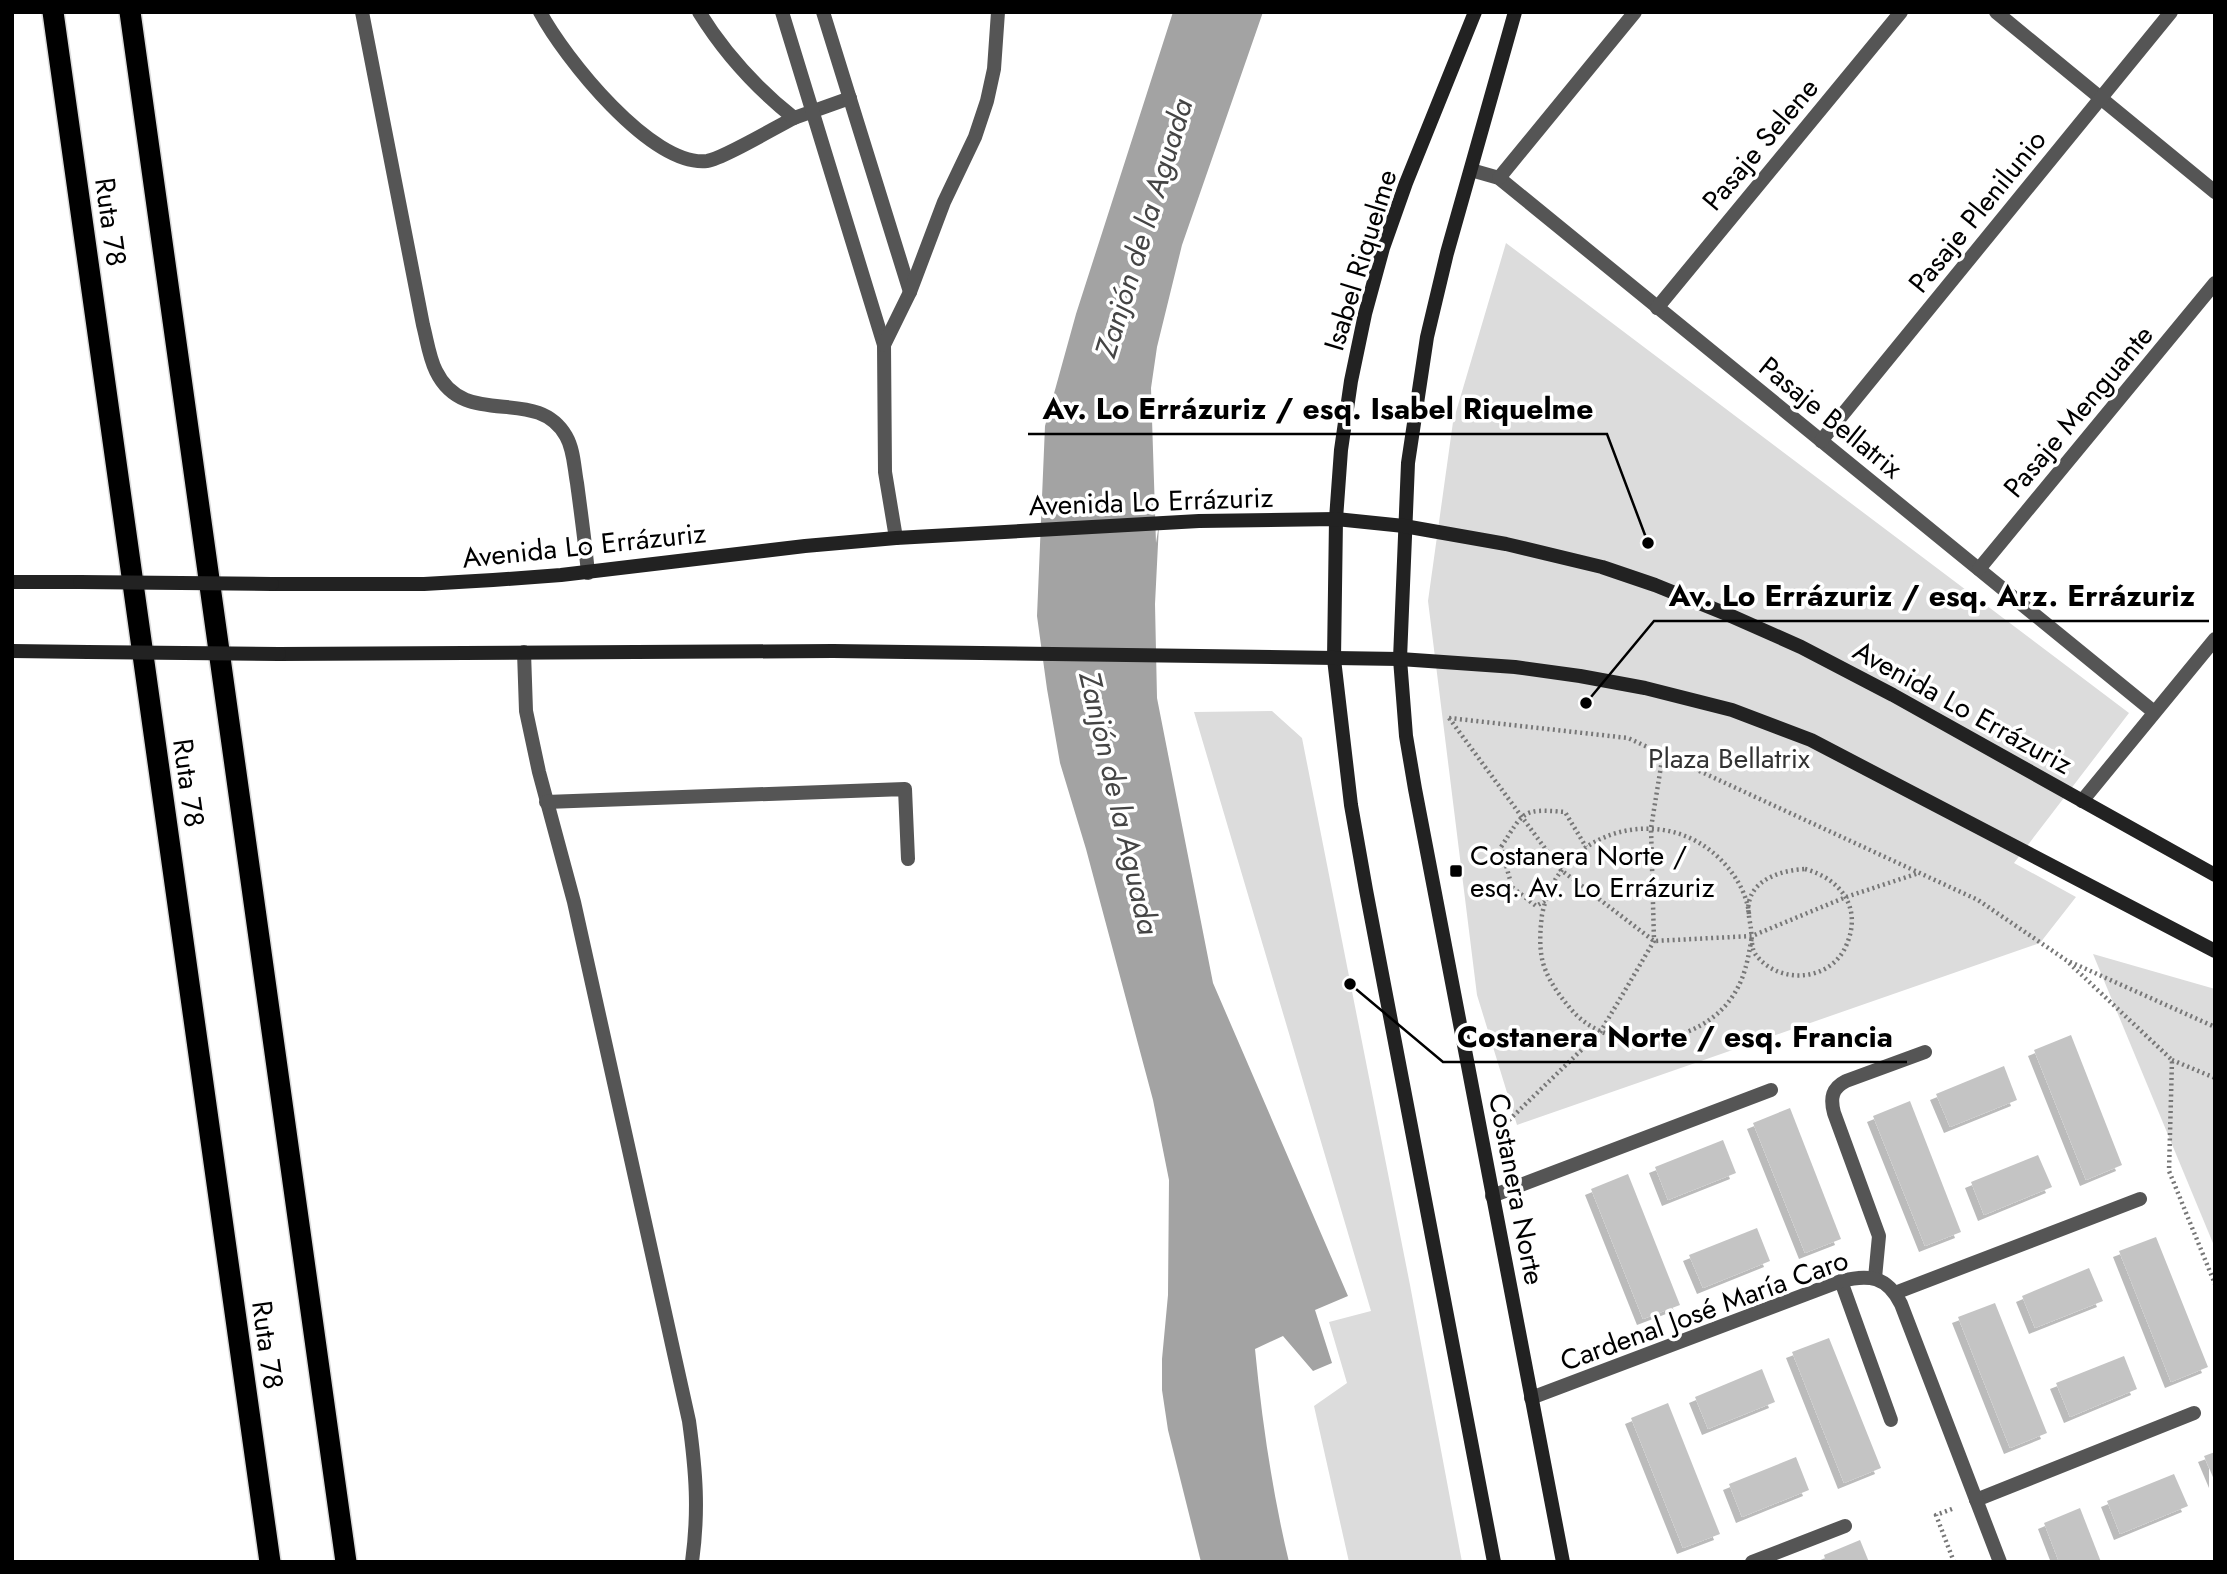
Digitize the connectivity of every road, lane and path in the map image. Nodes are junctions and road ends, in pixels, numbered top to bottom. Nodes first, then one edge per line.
1 (53, 12) edge
2 (130, 12) edge
3 (362, 12) edge
4 (540, 12) edge
5 (699, 12) edge
6 (782, 12) edge
7 (823, 12) edge
8 (998, 12) edge
9 (1475, 12) edge
10 (1515, 12) edge
11 (1635, 12) edge
12 (1901, 12) edge
13 (1996, 12) edge
14 (2171, 12) edge
15 (850, 98) junction
16 (2101, 98) junction
17 (812, 111) junction
18 (794, 118) junction
19 (1471, 170) junction
20 (1499, 178) junction
21 (2215, 192) edge
22 (2215, 284) edge
23 (910, 292) junction
24 (1657, 307) junction
25 (884, 345) junction
26 (1821, 441) junction
27 (1336, 519) junction
28 (1404, 526) junction
29 (896, 538) junction
30 (1979, 569) junction
31 (588, 573) junction
32 (12, 582) edge
33 (2215, 639) edge
34 (12, 652) edge
35 (524, 652) junction
36 (1334, 659) junction
37 (1400, 659) junction
38 (2154, 712) junction
39 (1663, 754) junction
40 (2082, 800) junction
41 (546, 802) junction
42 (1521, 817) junction
43 (1651, 828) junction
44 (1586, 846) junction
45 (908, 859) dead end
46 (1561, 870) junction
47 (1919, 873) junction
48 (2215, 875) edge
49 (1846, 897) junction
50 (1545, 901) junction
51 (1749, 914) junction
52 (1752, 936) junction
53 (1654, 941) junction
54 (2215, 951) edge
55 (2066, 960) junction
56 (2215, 1027) edge
57 (1601, 1031) junction
58 (1925, 1052) dead end
59 (2172, 1060) junction
60 (2215, 1078) edge
61 (1771, 1090) dead end
62 (1483, 1146) junction
63 (1493, 1196) junction
64 (2140, 1199) dead end
65 (1875, 1278) junction
66 (1841, 1281) junction
67 (2215, 1284) edge
68 (1895, 1293) junction
69 (1531, 1398) junction
70 (2194, 1413) dead end
71 (1892, 1420) dead end
72 (1976, 1500) junction
73 (1845, 1526) dead end
74 (271, 1562) edge
75 (346, 1562) edge
76 (692, 1562) edge
77 (1494, 1562) edge
78 (1563, 1562) edge
79 (1752, 1562) edge
80 (1954, 1562) edge
81 (2000, 1562) edge

1 - 74 highway, Ruta 78
2 - 75 highway, Ruta 78
3 - 31 street
4 - 18 street
5 - 18 street
6 - 17 street
7 - 15 street
8 - 23 street
9 - 27 main road, Isabel Riquelme
10 - 19 main road
11 - 20 street
12 - 24 street, Pasaje Selene
13 - 16 street
14 - 16 street, Pasaje Plenilunio
15 - 17 street
15 - 23 street
16 - 21 street
16 - 26 street, Pasaje Plenilunio
17 - 18 street
17 - 25 street
19 - 20 street, Pasaje Bellatrix
19 - 28 main road
20 - 24 street, Pasaje Bellatrix
22 - 30 street, Pasaje Menguante
23 - 25 street
24 - 26 street, Pasaje Bellatrix
25 - 29 street
26 - 30 street, Pasaje Bellatrix
27 - 28 main road, Avenida Lo Errázuriz
27 - 29 main road, Avenida Lo Errázuriz
27 - 36 main road, Isabel Riquelme
28 - 37 main road
28 - 40 main road, Avenida Lo Errázuriz
29 - 31 main road, Avenida Lo Errázuriz
30 - 38 street, Pasaje Bellatrix
31 - 32 main road, Avenida Lo Errázuriz, bridge
33 - 38 street
34 - 35 main road, bridge
35 - 36 main road
35 - 41 street
36 - 37 main road
36 - 77 main road
37 - 54 main road
37 - 62 main road, Costanera Norte
38 - 40 street
39 - 42 path
39 - 43 path
39 - 47 path
40 - 48 main road, Avenida Lo Errázuriz
41 - 45 street
41 - 76 street
42 - 44 path
42 - 46 path
42 - 50 path
43 - 44 path
43 - 51 path
43 - 53 path
44 - 46 path
46 - 50 path
46 - 53 path
47 - 49 path
47 - 55 path
49 - 51 path
49 - 52 path
49 - 52 path
50 - 57 path
51 - 52 path
52 - 53 path
52 - 57 path
53 - 57 path
55 - 56 path
55 - 59 path
57 - 62 path
58 - 65 street
59 - 60 path
59 - 67 path
61 - 63 street
62 - 63 main road, Costanera Norte
63 - 69 main road, Costanera Norte
64 - 68 street
65 - 66 street, Cardenal José María Caro
65 - 68 street, Cardenal José María Caro
66 - 69 street, Cardenal José María Caro
66 - 71 street
68 - 72 street
69 - 78 main road, Costanera Norte
70 - 72 street
72 - 80 path
72 - 81 street
73 - 79 street

